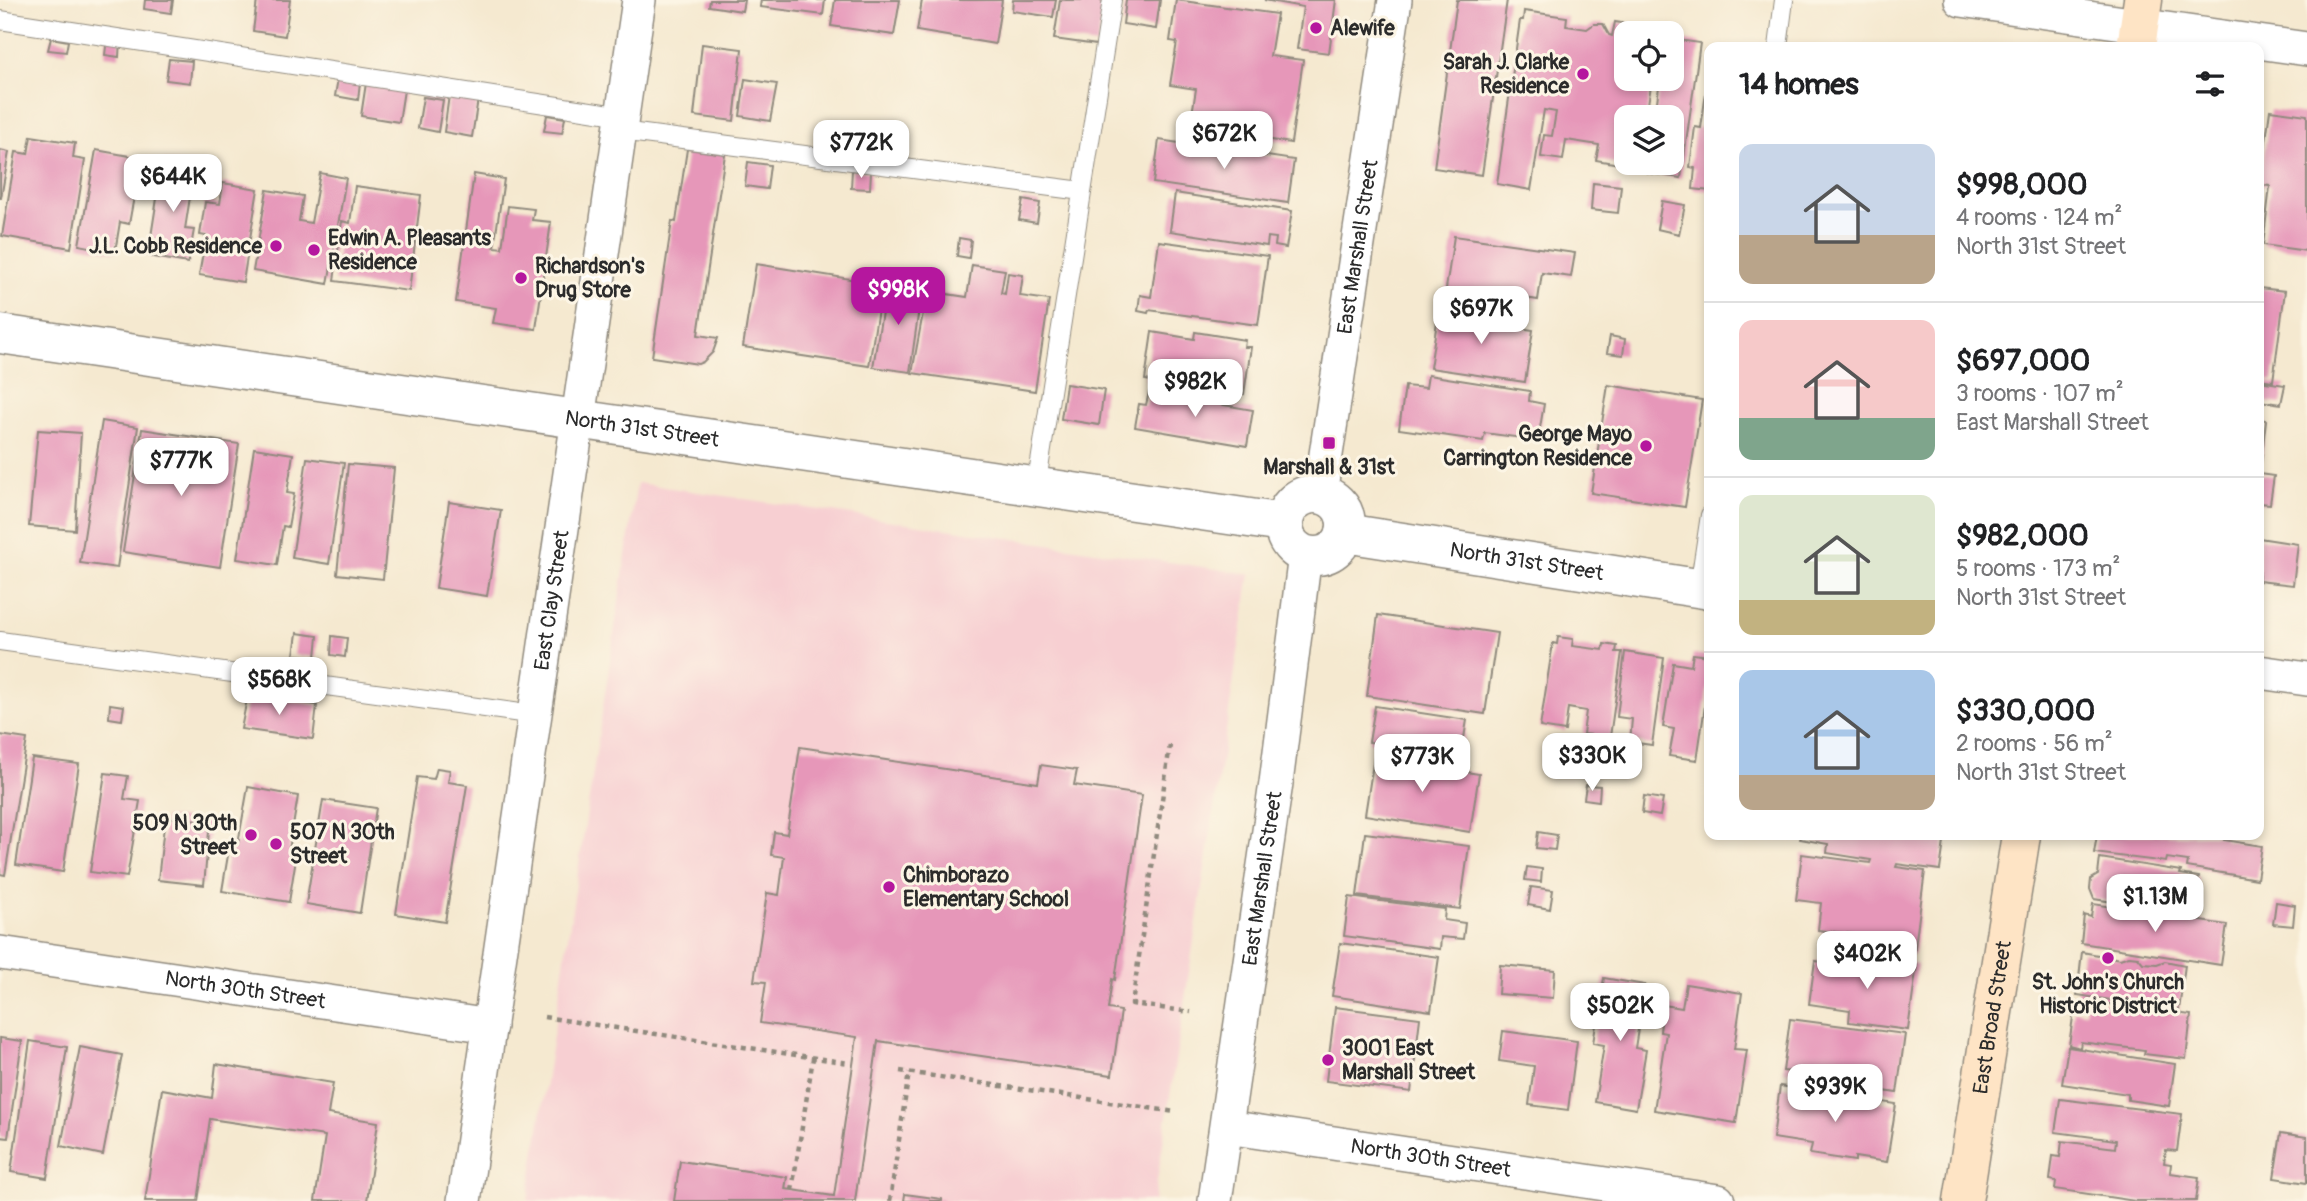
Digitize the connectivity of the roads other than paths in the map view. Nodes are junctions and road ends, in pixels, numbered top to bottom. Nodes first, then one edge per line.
1 (639, 0) edge
2 (1112, 0) edge
3 (1395, 0) edge
4 (1784, 0) edge
5 (1961, 0) edge
6 (0, 20) edge
7 (2139, 25) edge
8 (1778, 42) edge
9 (2258, 42) edge
10 (2264, 43) edge
11 (2307, 49) edge
12 (622, 123) junction
13 (1082, 191) junction
14 (0, 334) edge
15 (578, 421) junction
16 (1036, 488) junction
17 (1320, 494) junction
18 (1283, 523) junction
19 (1345, 533) junction
20 (1305, 555) junction
21 (1704, 589) edge
22 (0, 641) edge
23 (2264, 673) edge
24 (2307, 679) edge
25 (535, 715) junction
26 (2020, 840) edge
27 (0, 953) edge
28 (490, 1026) junction
29 (1227, 1127) junction
30 (1588, 1191) edge
31 (464, 1201) edge
32 (1215, 1201) edge
33 (1718, 1201) edge
34 (1963, 1201) edge

1 - 12 street, East Clay Street
2 - 13 lane
3 - 17 street, East Marshall Street
4 - 8 lane
5 - 7 street
6 - 12 lane
7 - 9 street
10 - 11 street
12 - 13 lane
12 - 15 street, East Clay Street
13 - 16 lane
14 - 15 street, North 31st Street
15 - 16 street, North 31st Street
15 - 25 street, East Clay Street
16 - 18 street, North 31st Street
17 - 18 street
17 - 19 street
18 - 20 street
19 - 20 street
19 - 21 street, North 31st Street
20 - 29 street, East Marshall Street
22 - 25 lane
23 - 24 street
25 - 28 street, East Clay Street
26 - 34 main road, East Broad Street
27 - 28 street, North 30th Street
28 - 31 street, East Clay Street
29 - 30 street, North 30th Street
29 - 32 street, East Marshall Street
30 - 33 street, North 30th Street

